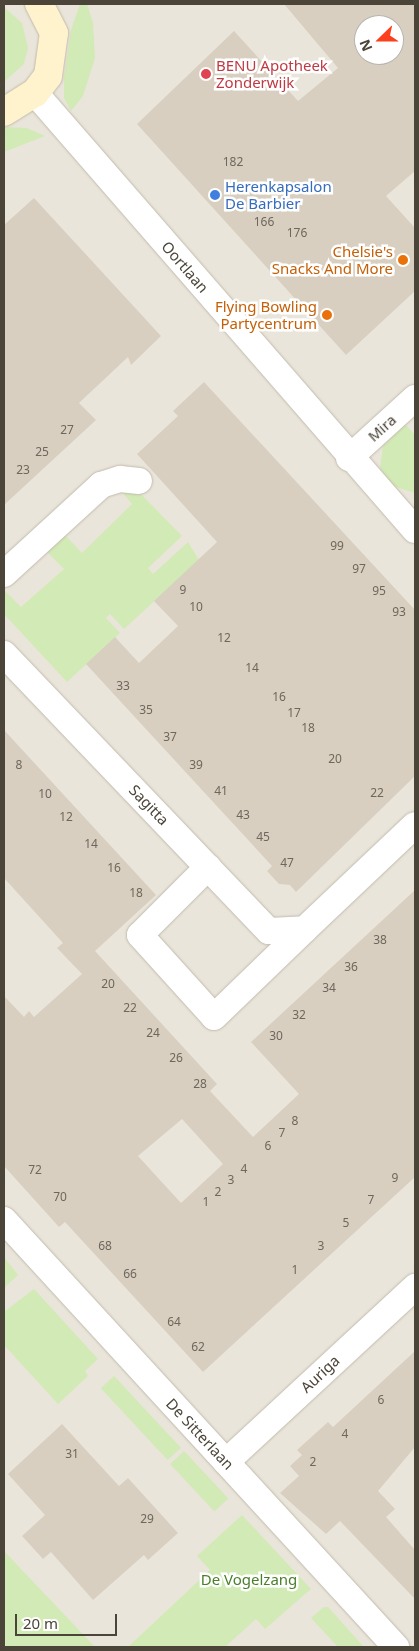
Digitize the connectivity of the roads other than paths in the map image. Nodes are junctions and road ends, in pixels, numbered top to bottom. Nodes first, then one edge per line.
1 (48, 7) edge
2 (35, 93) junction
3 (4, 112) edge
4 (415, 398) edge
5 (349, 458) junction
6 (140, 482) dead end
7 (415, 530) edge
8 (4, 574) edge
9 (4, 654) edge
10 (415, 825) edge
11 (208, 867) junction
12 (305, 929) junction
13 (4, 1220) edge
14 (415, 1286) edge
15 (226, 1462) junction
16 (396, 1647) edge

1 - 2 street
2 - 3 street
2 - 5 street, Oortlaan
4 - 5 street, Mira
5 - 7 street, Oortlaan
6 - 8 street
9 - 11 street, Sagitta
10 - 12 street
11 - 12 street, Sagitta
11 - 12 street
13 - 15 street, De Sitterlaan
14 - 15 street, Auriga
15 - 16 street, De Sitterlaan

